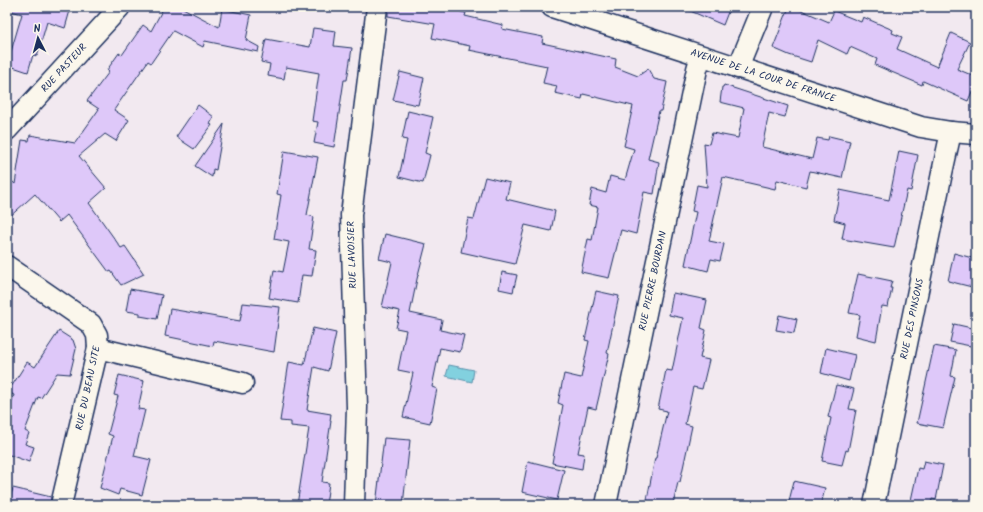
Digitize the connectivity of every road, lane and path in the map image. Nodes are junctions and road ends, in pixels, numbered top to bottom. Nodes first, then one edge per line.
1 (120, 7) edge
2 (377, 7) edge
3 (552, 7) edge
4 (763, 7) edge
5 (701, 56) junction
6 (738, 68) junction
7 (7, 130) edge
8 (951, 132) junction
9 (976, 134) edge
10 (7, 266) edge
11 (98, 348) junction
12 (243, 383) dead end
13 (62, 505) edge
14 (354, 505) edge
15 (606, 505) edge
16 (874, 505) edge

1 - 7 street, RUE PASTEUR
2 - 14 street, RUE LAVOISIER
3 - 5 street, AVENUE DE LA COUR DE FRANCE
4 - 6 street
5 - 6 street, AVENUE DE LA COUR DE FRANCE
5 - 15 street, RUE PIERRE BOURDAN
6 - 8 street, AVENUE DE LA COUR DE FRANCE
8 - 9 street, AVENUE DE LA COUR DE FRANCE
8 - 16 street, RUE DES PINSONS
10 - 11 street, RUE DU BEAU SITE
11 - 12 street
11 - 13 street, RUE DU BEAU SITE

